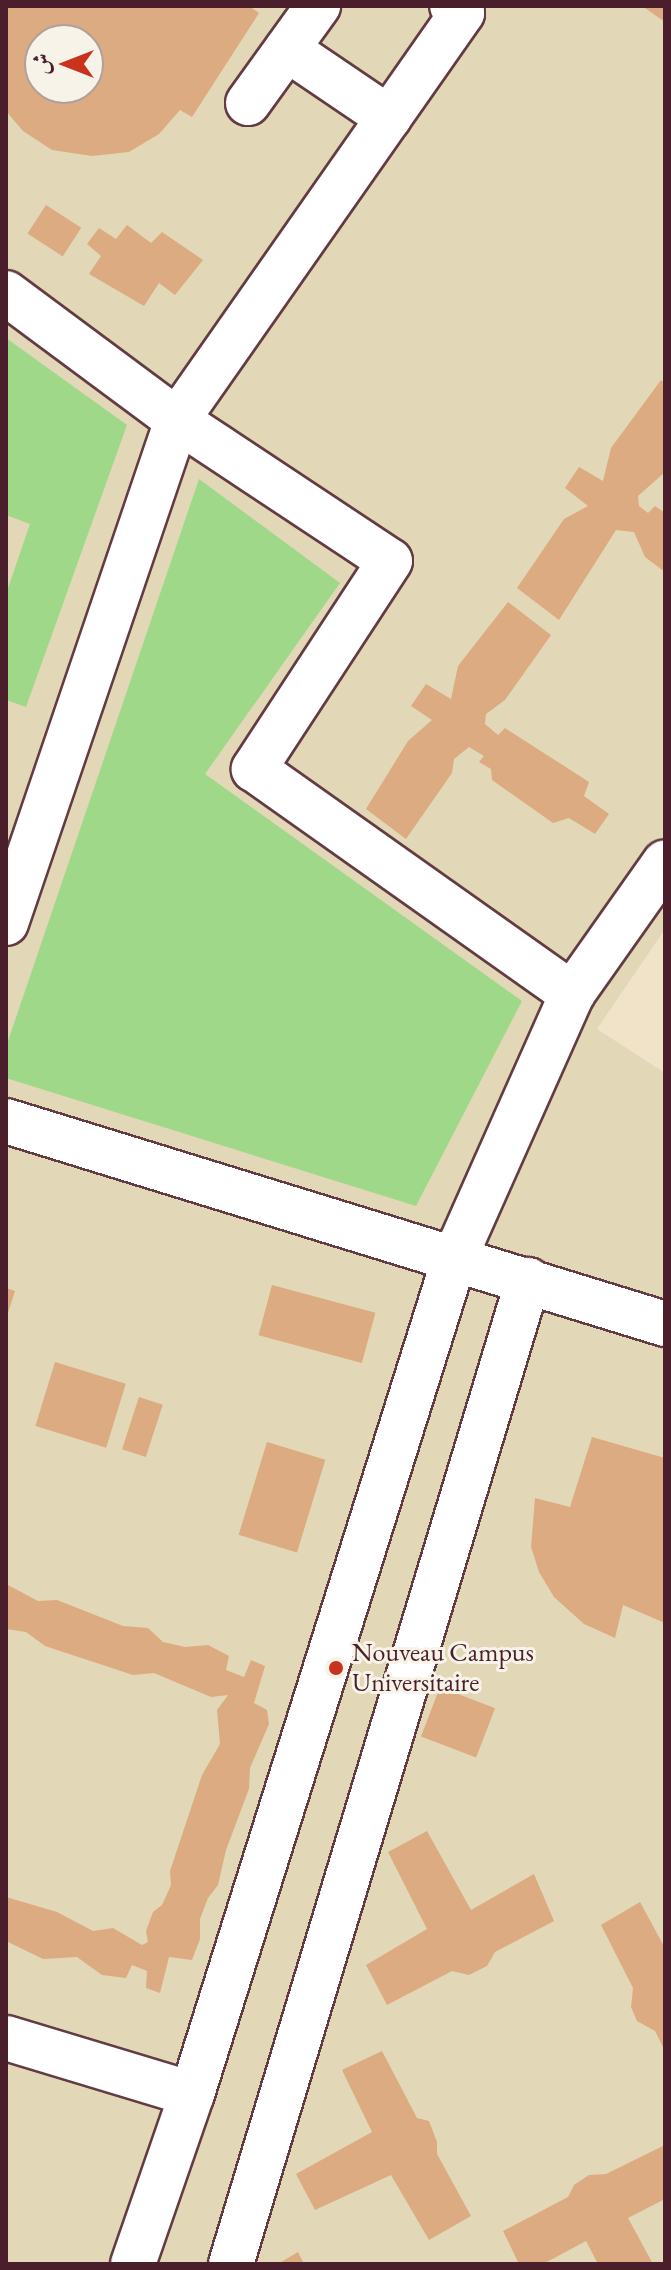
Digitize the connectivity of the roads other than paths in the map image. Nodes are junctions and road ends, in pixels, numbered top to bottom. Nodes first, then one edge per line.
1 (318, 6) edge
2 (452, 6) edge
3 (287, 49) junction
4 (248, 103) dead end
5 (389, 118) junction
6 (6, 293) edge
7 (177, 420) junction
8 (665, 862) edge
9 (6, 923) edge
10 (572, 994) junction
11 (6, 1121) edge
12 (455, 1257) junction
13 (528, 1280) junction
14 (665, 1324) edge
15 (6, 2038) edge
16 (192, 2094) junction
17 (133, 2264) edge
18 (231, 2264) edge

1 - 3 lane
2 - 5 lane
3 - 4 lane
3 - 5 lane
5 - 7 lane
6 - 7 lane
7 - 9 lane
7 - 10 lane
8 - 10 lane
10 - 12 lane
11 - 12 lane
12 - 13 lane
12 - 16 lane
13 - 14 lane
13 - 18 lane
15 - 16 lane
16 - 17 lane

